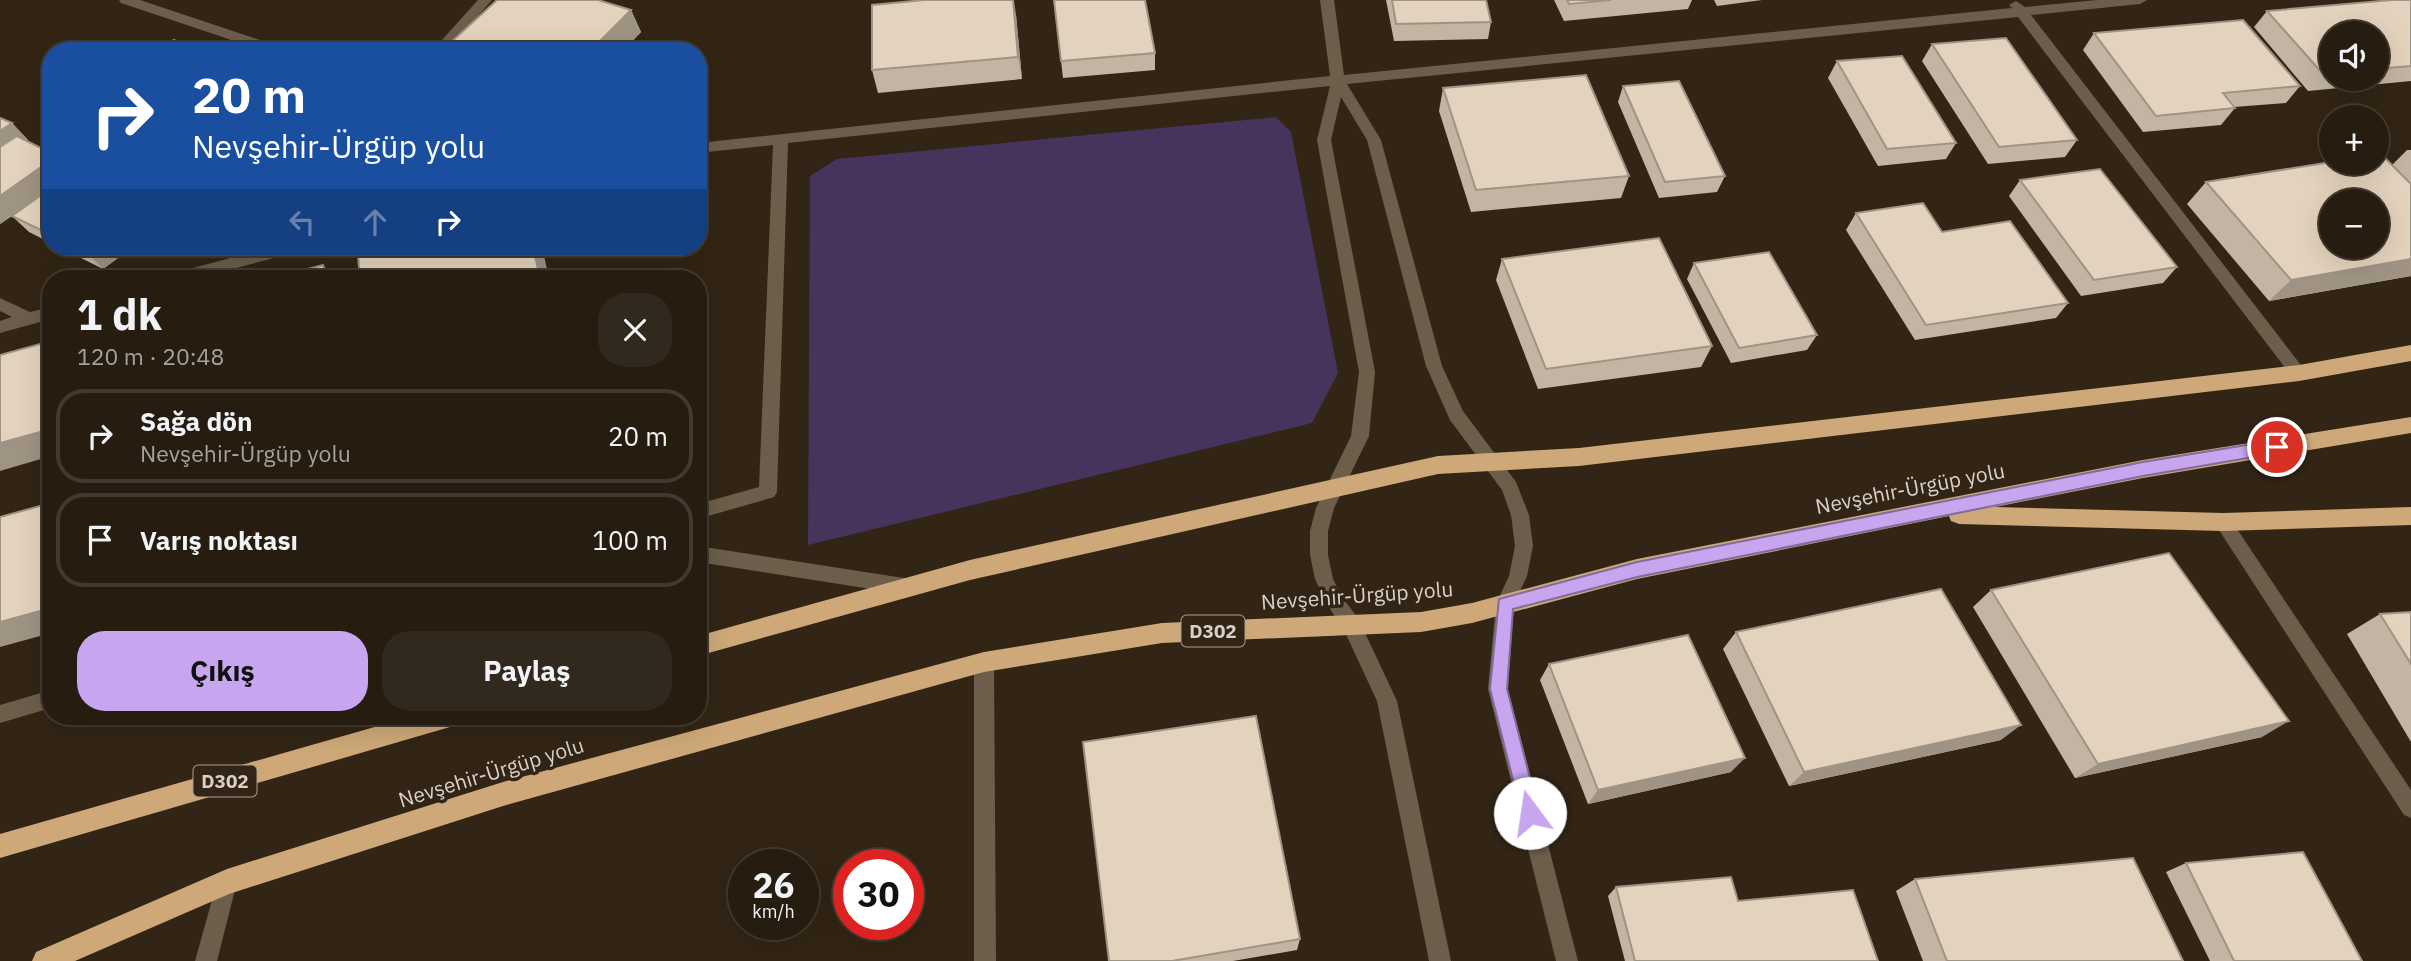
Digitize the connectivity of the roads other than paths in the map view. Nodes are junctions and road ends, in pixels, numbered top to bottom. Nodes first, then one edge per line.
1 (126, 0) edge
2 (485, 0) edge
3 (1327, 0) edge
4 (2140, 0) edge
5 (2016, 5) edge
6 (252, 42) edge
7 (447, 42) edge
8 (1338, 80) junction
9 (781, 138) junction
10 (707, 147) edge
11 (260, 256) edge
12 (208, 270) edge
13 (0, 304) edge
14 (42, 315) edge
15 (29, 319) junction
16 (0, 327) edge
17 (2411, 353) edge
18 (2299, 373) junction
19 (2411, 425) edge
20 (1492, 460) junction
21 (1336, 489) junction
22 (707, 509) edge
23 (1918, 513) junction
24 (2411, 516) edge
25 (2223, 522) junction
26 (707, 555) edge
27 (911, 587) junction
28 (1505, 604) junction
29 (1351, 624) junction
30 (707, 644) edge
31 (984, 662) junction
32 (42, 702) edge
33 (0, 714) edge
34 (419, 725) edge
35 (2411, 808) edge
36 (0, 846) edge
37 (227, 882) junction
38 (45, 961) edge
39 (206, 961) edge
40 (985, 961) edge
41 (1440, 961) edge
42 (1567, 961) edge

1 - 6 street
2 - 7 street
3 - 8 street
4 - 5 street
5 - 8 street
5 - 18 street
8 - 9 street
8 - 20 street
8 - 21 street
9 - 10 street
9 - 22 street
11 - 12 street
13 - 15 street
14 - 15 street
15 - 16 street
17 - 18 highway
18 - 20 highway
19 - 23 highway, Nevşehir-Ürgüp yolu / D302
20 - 21 highway
20 - 28 street
21 - 27 highway
21 - 29 street
23 - 25 highway
23 - 28 highway, Nevşehir-Ürgüp yolu / D302
24 - 25 highway
25 - 35 street
26 - 27 street
27 - 30 highway
28 - 29 highway, Nevşehir-Ürgüp yolu / D302
28 - 42 street
29 - 31 highway, Nevşehir-Ürgüp yolu / D302
29 - 41 street
31 - 37 highway, Nevşehir-Ürgüp yolu / D302
31 - 40 street
32 - 33 street
34 - 36 highway, D302
37 - 38 highway, Nevşehir-Ürgüp yolu / D302
37 - 39 street

